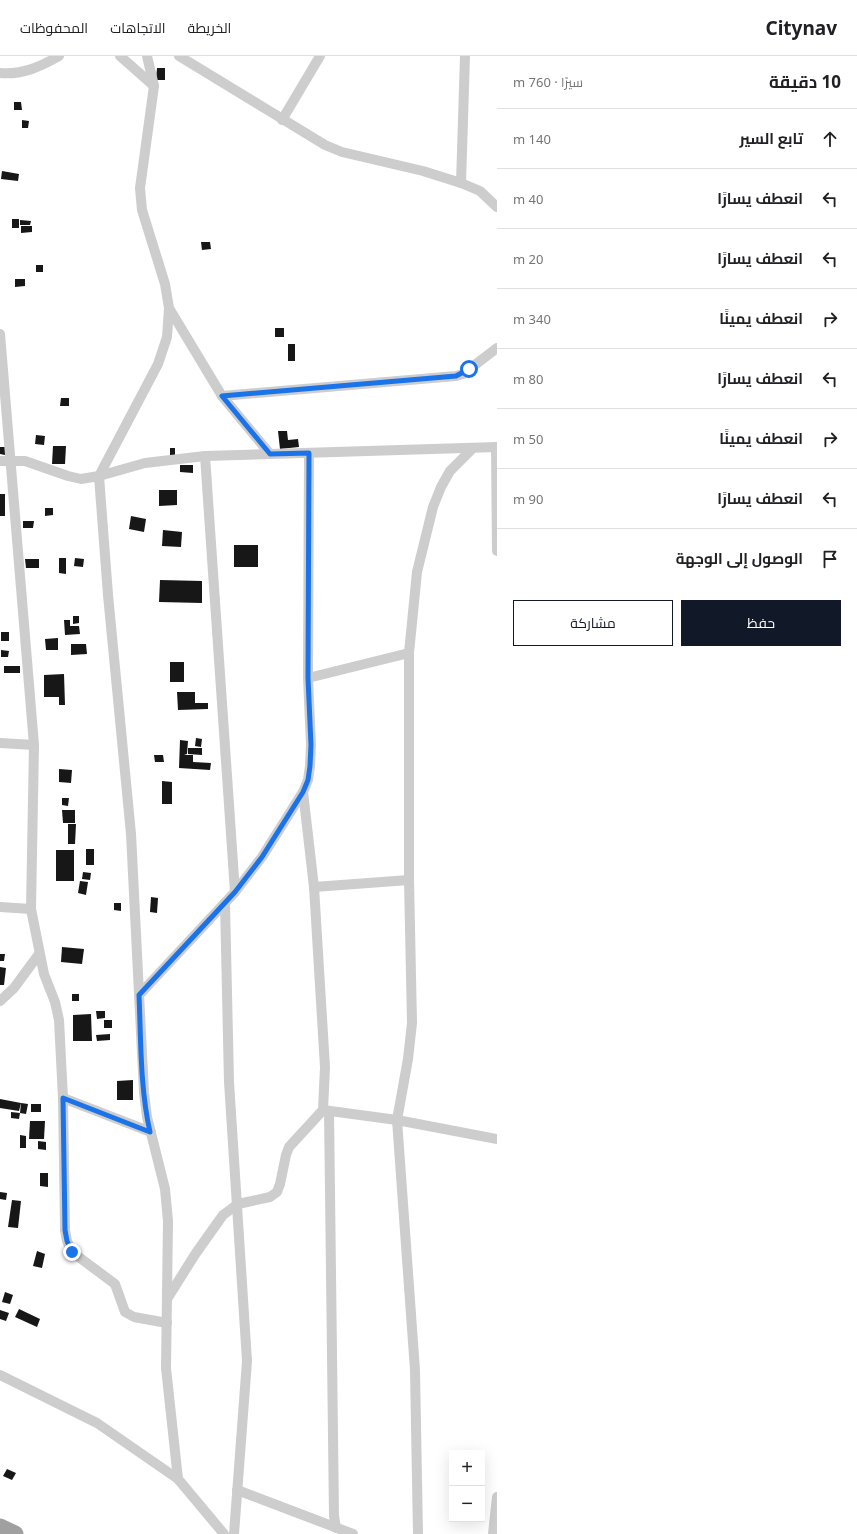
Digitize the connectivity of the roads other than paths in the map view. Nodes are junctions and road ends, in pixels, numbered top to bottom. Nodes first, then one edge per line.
1 (59, 56) edge
2 (120, 56) edge
3 (148, 56) edge
4 (179, 56) edge
5 (320, 56) edge
6 (465, 56) edge
7 (0, 73) edge
8 (154, 86) junction
9 (282, 120) junction
10 (461, 183) junction
11 (497, 207) edge
12 (169, 308) junction
13 (0, 334) edge
14 (497, 348) edge
15 (222, 396) junction
16 (497, 447) edge
17 (473, 448) junction
18 (309, 453) junction
19 (270, 454) junction
20 (204, 456) junction
21 (5, 461) edge
22 (99, 476) junction
23 (497, 552) edge
24 (410, 653) junction
25 (308, 678) junction
26 (0, 742) edge
27 (34, 745) junction
28 (303, 792) junction
29 (409, 880) junction
30 (314, 887) junction
31 (235, 892) junction
32 (225, 902) junction
33 (0, 907) edge
34 (31, 909) junction
35 (39, 954) junction
36 (139, 995) junction
37 (0, 1001) edge
38 (63, 1098) junction
39 (326, 1110) junction
40 (397, 1120) junction
41 (150, 1132) junction
42 (497, 1140) edge
43 (238, 1204) junction
44 (167, 1300) junction
45 (167, 1323) junction
46 (0, 1375) edge
47 (178, 1479) junction
48 (237, 1490) junction
49 (497, 1497) edge
50 (496, 1510) edge
51 (0, 1527) edge
52 (336, 1528) junction
53 (15, 1534) edge
54 (224, 1534) edge
55 (234, 1534) edge
56 (353, 1534) edge
57 (418, 1534) edge
58 (493, 1534) edge

1 - 7 street
2 - 8 street
3 - 8 street
4 - 9 street
5 - 9 street
6 - 10 street
8 - 12 street
9 - 10 street
10 - 11 street
12 - 15 street
12 - 22 street
13 - 21 street
14 - 15 street
15 - 19 street
16 - 17 street
16 - 23 street
17 - 18 street
17 - 24 street
18 - 19 street
18 - 25 street
19 - 20 street
20 - 22 street
20 - 31 street
21 - 22 street
21 - 27 street
22 - 36 street
24 - 25 street
24 - 29 street
25 - 28 street
26 - 27 street
27 - 34 street
28 - 30 street
28 - 31 street
29 - 30 street
29 - 40 street
30 - 39 street
31 - 32 street
32 - 36 street
32 - 43 street
33 - 34 street
34 - 35 street
35 - 37 street
35 - 38 street
36 - 41 street
38 - 41 street
38 - 45 street
39 - 40 street
39 - 43 street
39 - 52 street
40 - 42 street
40 - 57 street
41 - 44 street
43 - 44 street
43 - 48 street
44 - 45 street
45 - 47 street
46 - 47 street
47 - 54 street
48 - 52 street
48 - 55 street
49 - 50 street
50 - 58 street
51 - 53 highway
52 - 56 street

